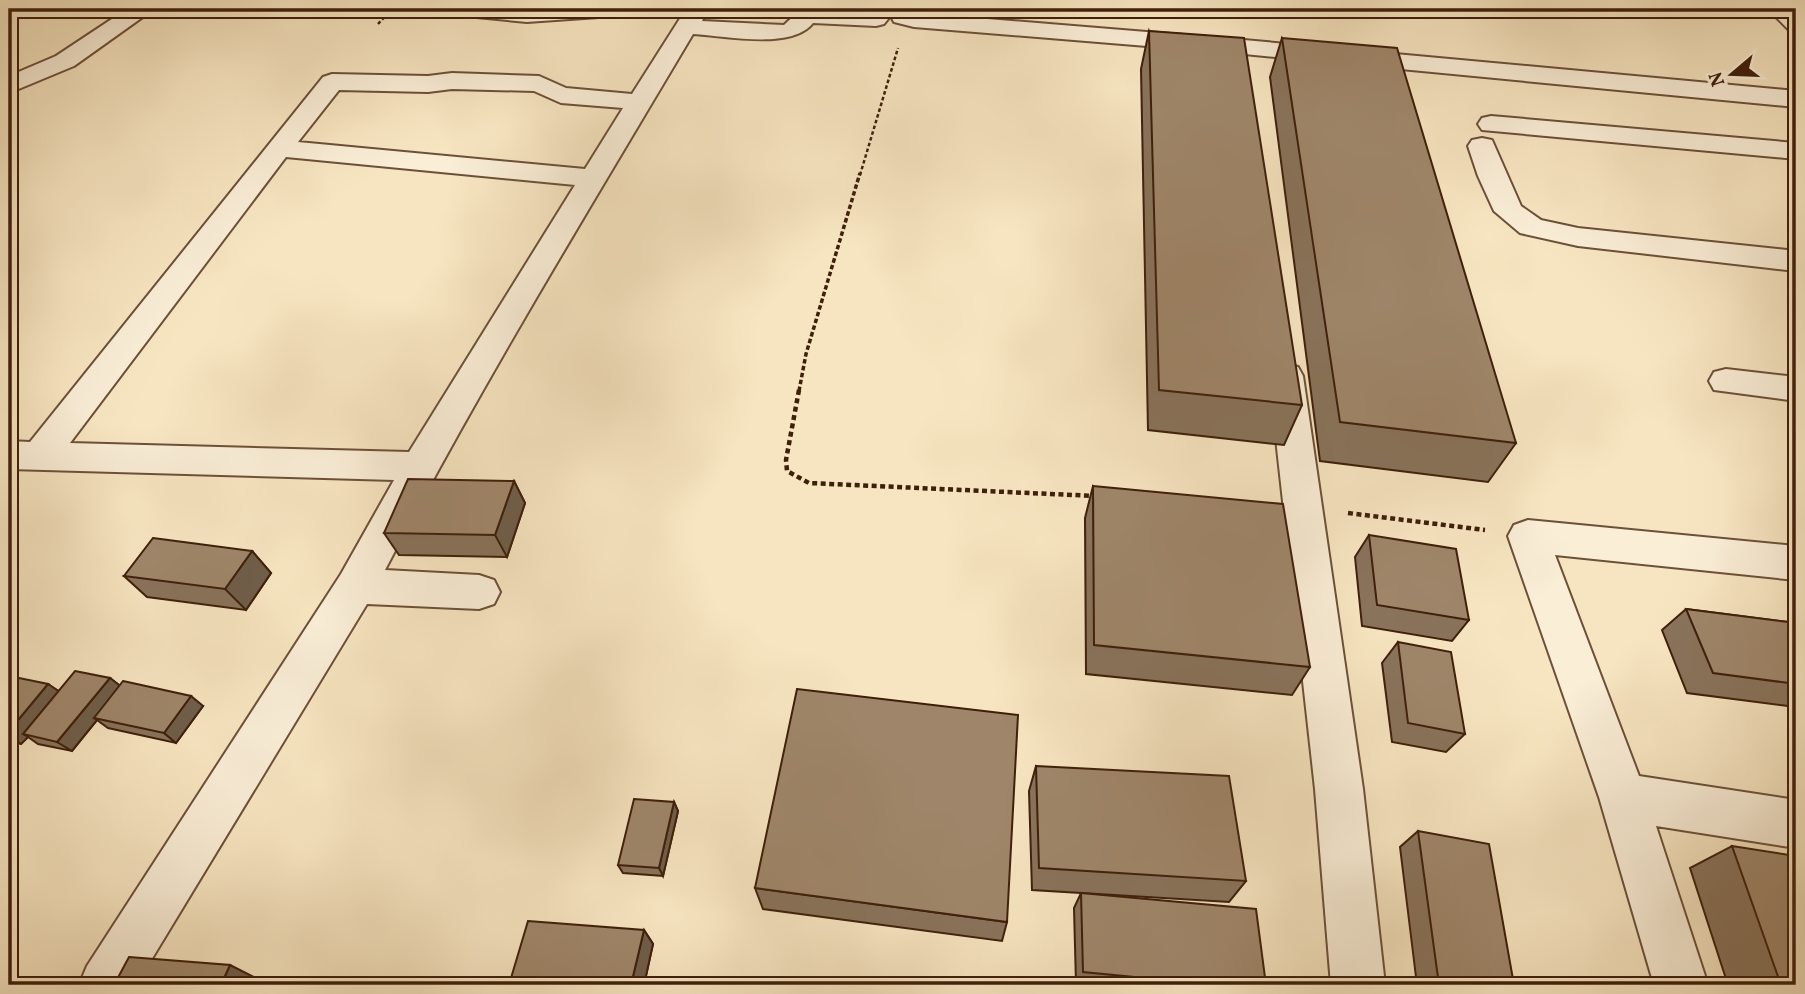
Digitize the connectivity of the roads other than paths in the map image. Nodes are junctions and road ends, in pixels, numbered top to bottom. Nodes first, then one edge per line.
1 (142, 9) edge
2 (472, 9) edge
3 (613, 9) edge
4 (1779, 9) edge
5 (903, 14) edge
6 (691, 18) edge
7 (876, 19) dead end
8 (1796, 24) edge
9 (9, 72) edge
10 (34, 74) junction
11 (9, 85) edge
12 (1796, 99) edge
13 (640, 102) junction
14 (280, 148) junction
15 (1796, 150) edge
16 (594, 178) junction
17 (1796, 261) edge
18 (1283, 352) edge
19 (1726, 381) dead end
20 (1796, 389) edge
21 (24, 455) edge
22 (420, 467) junction
23 (1796, 563) edge
24 (356, 586) junction
25 (479, 592) dead end
26 (1623, 797) junction
27 (1796, 824) edge
28 (106, 985) edge
29 (1358, 985) edge
30 (1681, 985) edge

1 - 10 street
2 - 3 street
4 - 8 street
5 - 12 street
6 - 7 street
6 - 13 street
9 - 10 street
10 - 11 street
13 - 14 street
13 - 16 street
14 - 16 street
14 - 21 street
15 - 17 street
16 - 22 street
18 - 29 street
19 - 20 street
21 - 22 street
22 - 24 street
23 - 26 street
24 - 25 street
24 - 28 street
26 - 27 street
26 - 30 street

